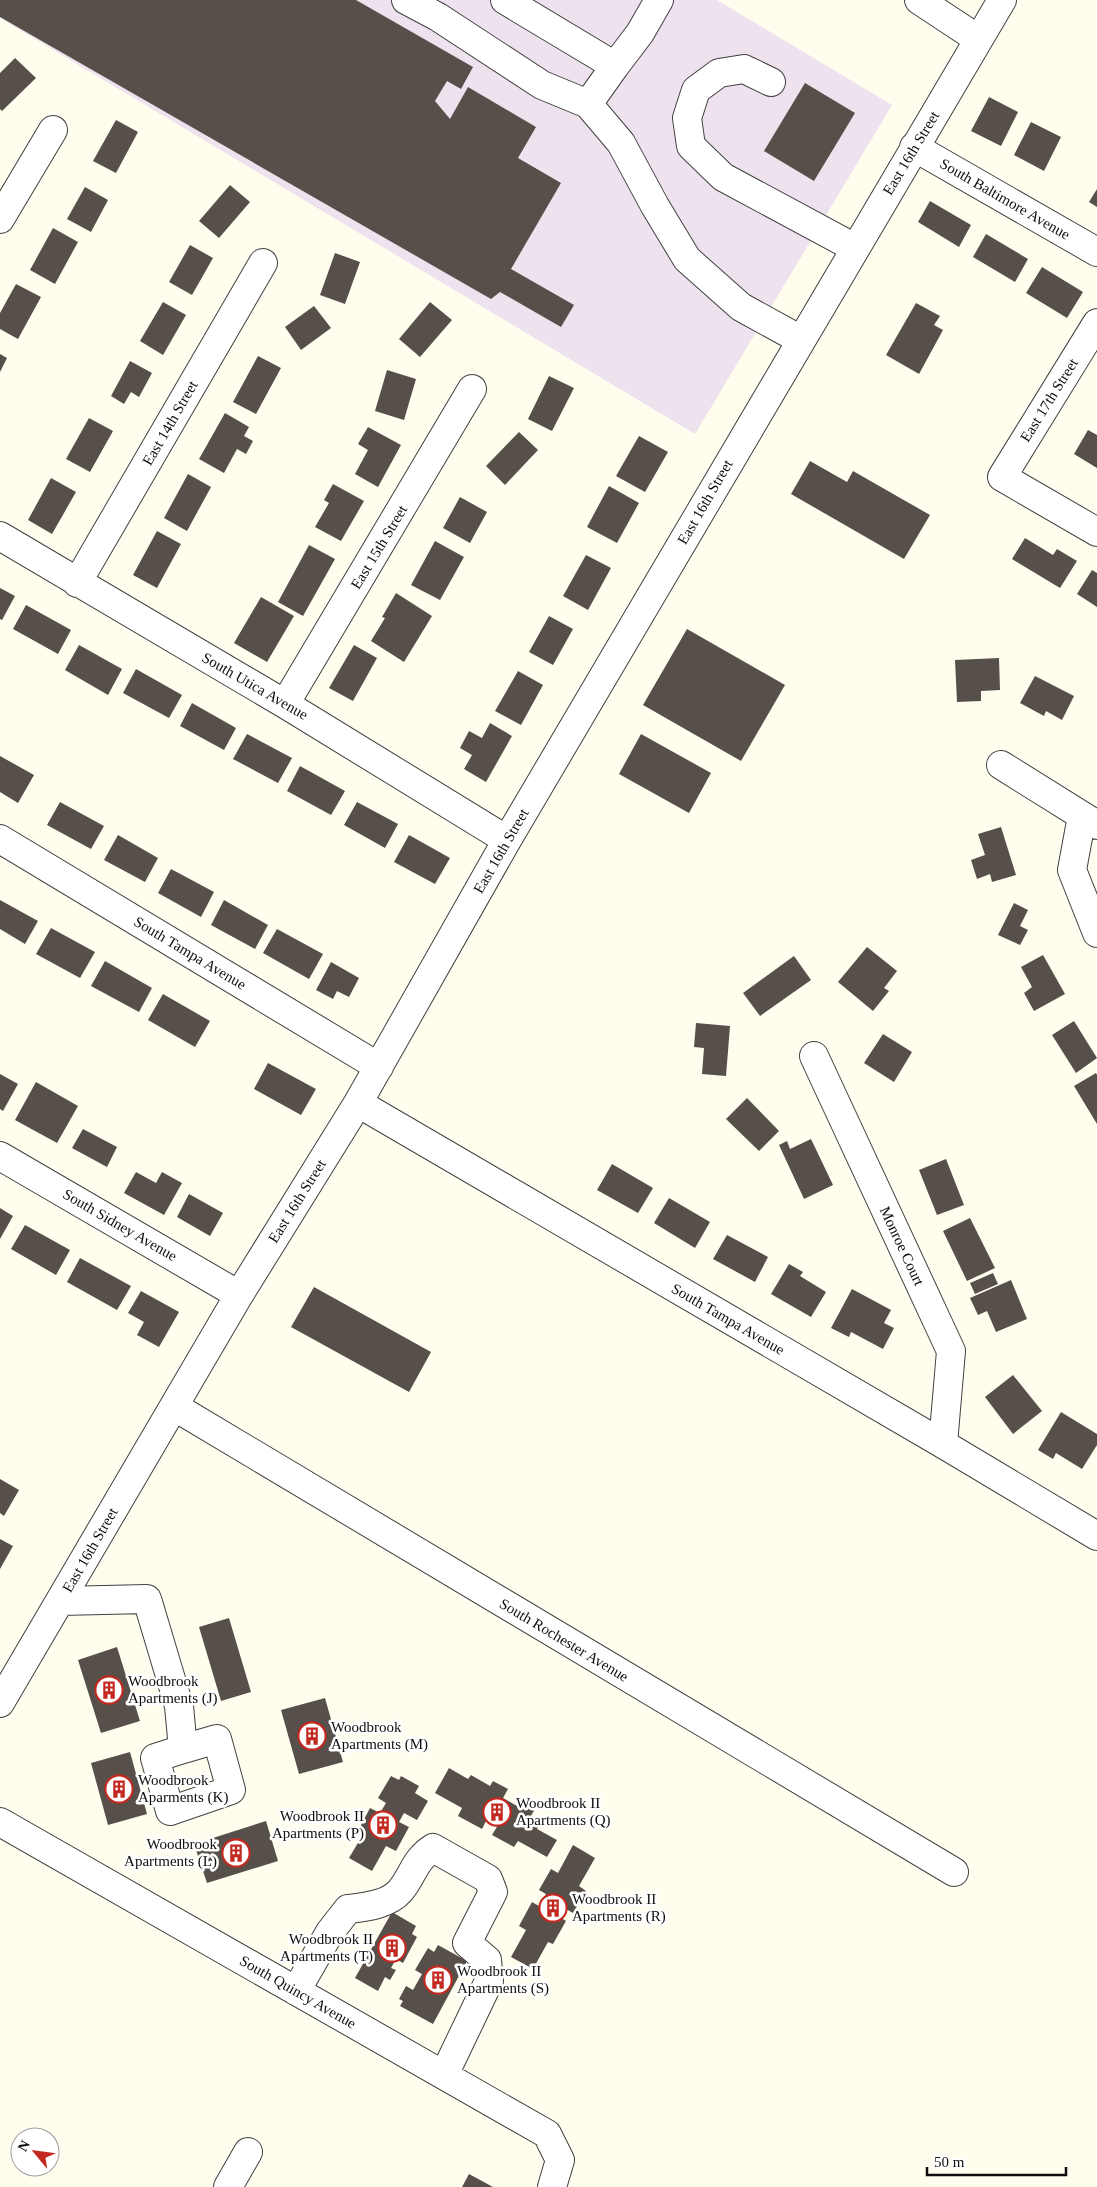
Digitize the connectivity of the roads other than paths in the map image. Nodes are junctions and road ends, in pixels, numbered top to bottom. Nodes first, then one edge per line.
1 (406, 0) edge
2 (506, 0) edge
3 (659, 0) edge
4 (919, 0) edge
5 (1002, 0) edge
6 (978, 39) junction
7 (615, 66) junction
8 (771, 82) dead end
9 (588, 104) junction
10 (54, 130) dead end
11 (914, 148) junction
12 (0, 219) edge
13 (855, 248) junction
14 (1097, 252) edge
15 (263, 262) dead end
16 (1097, 323) edge
17 (801, 340) junction
18 (472, 390) dead end
19 (1097, 532) edge
20 (0, 536) edge
21 (76, 583) junction
22 (286, 704) junction
23 (1001, 765) dead end
24 (1090, 820) edge
25 (0, 839) edge
26 (507, 840) junction
27 (1097, 933) edge
28 (814, 1056) dead end
29 (379, 1067) junction
30 (358, 1103) junction
31 (0, 1156) edge
32 (239, 1295) junction
33 (175, 1406) junction
34 (943, 1444) junction
35 (1097, 1536) edge
36 (60, 1601) junction
37 (0, 1703) edge
38 (183, 1749) dead end
39 (0, 1822) edge
40 (954, 1872) dead end
41 (296, 1991) junction
42 (444, 2075) junction
43 (248, 2152) dead end
44 (228, 2187) edge
45 (552, 2187) edge

1 - 9 street
2 - 7 street
3 - 7 street
4 - 6 street
5 - 6 street, East 16th Street
6 - 11 street, East 16th Street
7 - 9 street
8 - 13 street
9 - 17 street
10 - 12 street
11 - 13 street, East 16th Street
11 - 14 street, South Baltimore Avenue
13 - 17 street, East 16th Street
15 - 21 street, East 14th Street
16 - 19 street, East 17th Street
17 - 26 street, East 16th Street
18 - 22 street, East 15th Street
20 - 21 street, South Utica Avenue
21 - 22 street, South Utica Avenue
22 - 26 street, South Utica Avenue
23 - 24 street
24 - 27 street
25 - 29 street, South Tampa Avenue
26 - 29 street, East 16th Street
28 - 34 street, Monroe Court
29 - 30 street, East 16th Street
30 - 32 street, East 16th Street
30 - 34 street, South Tampa Avenue
31 - 32 street, South Sidney Avenue
32 - 33 street, East 16th Street
33 - 36 street, East 16th Street
33 - 40 street, South Rochester Avenue
34 - 35 street, South Tampa Avenue
36 - 37 street, East 16th Street
36 - 38 street
39 - 41 street, South Quincy Avenue
41 - 42 street, South Quincy Avenue
41 - 42 street
42 - 45 street, South Quincy Avenue
43 - 44 street

